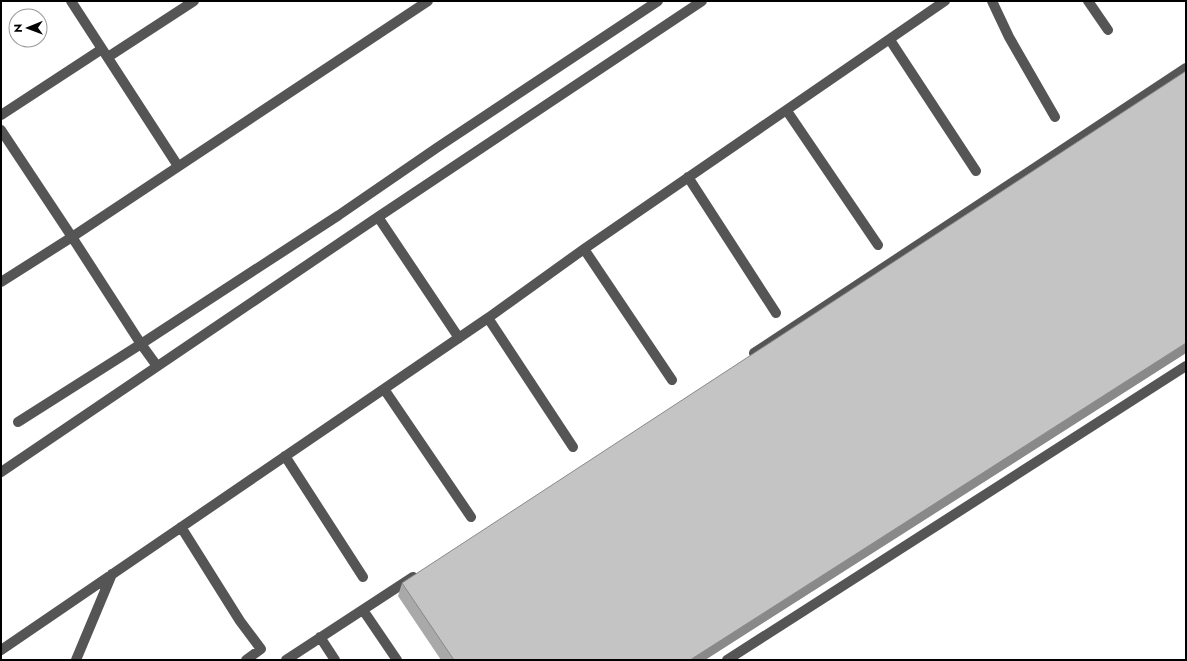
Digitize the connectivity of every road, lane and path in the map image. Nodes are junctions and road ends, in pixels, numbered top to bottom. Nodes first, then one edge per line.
1 (71, 1) edge
2 (194, 1) edge
3 (428, 1) edge
4 (658, 1) edge
5 (702, 1) edge
6 (945, 1) edge
7 (992, 1) edge
8 (1088, 1) edge
9 (1108, 30) dead end
10 (890, 40) junction
11 (105, 53) junction
12 (1186, 68) edge
13 (786, 111) junction
14 (1, 115) edge
15 (1055, 117) dead end
16 (1, 130) edge
17 (178, 166) junction
18 (976, 171) dead end
19 (688, 177) junction
20 (378, 218) junction
21 (72, 237) junction
22 (878, 245) dead end
23 (584, 249) junction
24 (1, 282) edge
25 (776, 313) dead end
26 (488, 318) junction
27 (459, 338) junction
28 (141, 344) junction
29 (745, 360) edge
30 (157, 366) junction
31 (1186, 366) edge
32 (672, 380) dead end
33 (384, 390) junction
34 (18, 422) dead end
35 (573, 447) dead end
36 (285, 456) junction
37 (1, 472) edge
38 (471, 517) dead end
39 (181, 527) junction
40 (422, 571) edge
41 (112, 574) junction
42 (364, 576) dead end
43 (363, 610) junction
44 (320, 637) junction
45 (1, 650) edge
46 (76, 660) edge
47 (246, 660) edge
48 (286, 660) edge
49 (336, 660) edge
50 (397, 660) edge
51 (726, 660) edge

1 - 11 street
2 - 11 street
3 - 17 street
4 - 28 street
5 - 20 street
6 - 10 street
7 - 15 street
8 - 9 street
10 - 13 street
10 - 18 street
11 - 14 street
11 - 17 street
12 - 29 street
13 - 19 street
13 - 22 street
16 - 21 street
17 - 21 street
19 - 23 street
19 - 25 street
20 - 27 street
20 - 30 street
21 - 24 street
21 - 28 street
23 - 26 street
23 - 32 street
26 - 27 street
26 - 35 street
27 - 33 street
28 - 30 street
28 - 34 street
30 - 37 street
31 - 51 street
33 - 36 street
33 - 38 street
36 - 39 street
36 - 42 street
39 - 41 street
39 - 47 street
40 - 43 street
41 - 45 street
41 - 46 street
43 - 44 street
43 - 50 street
44 - 48 street
44 - 49 street

